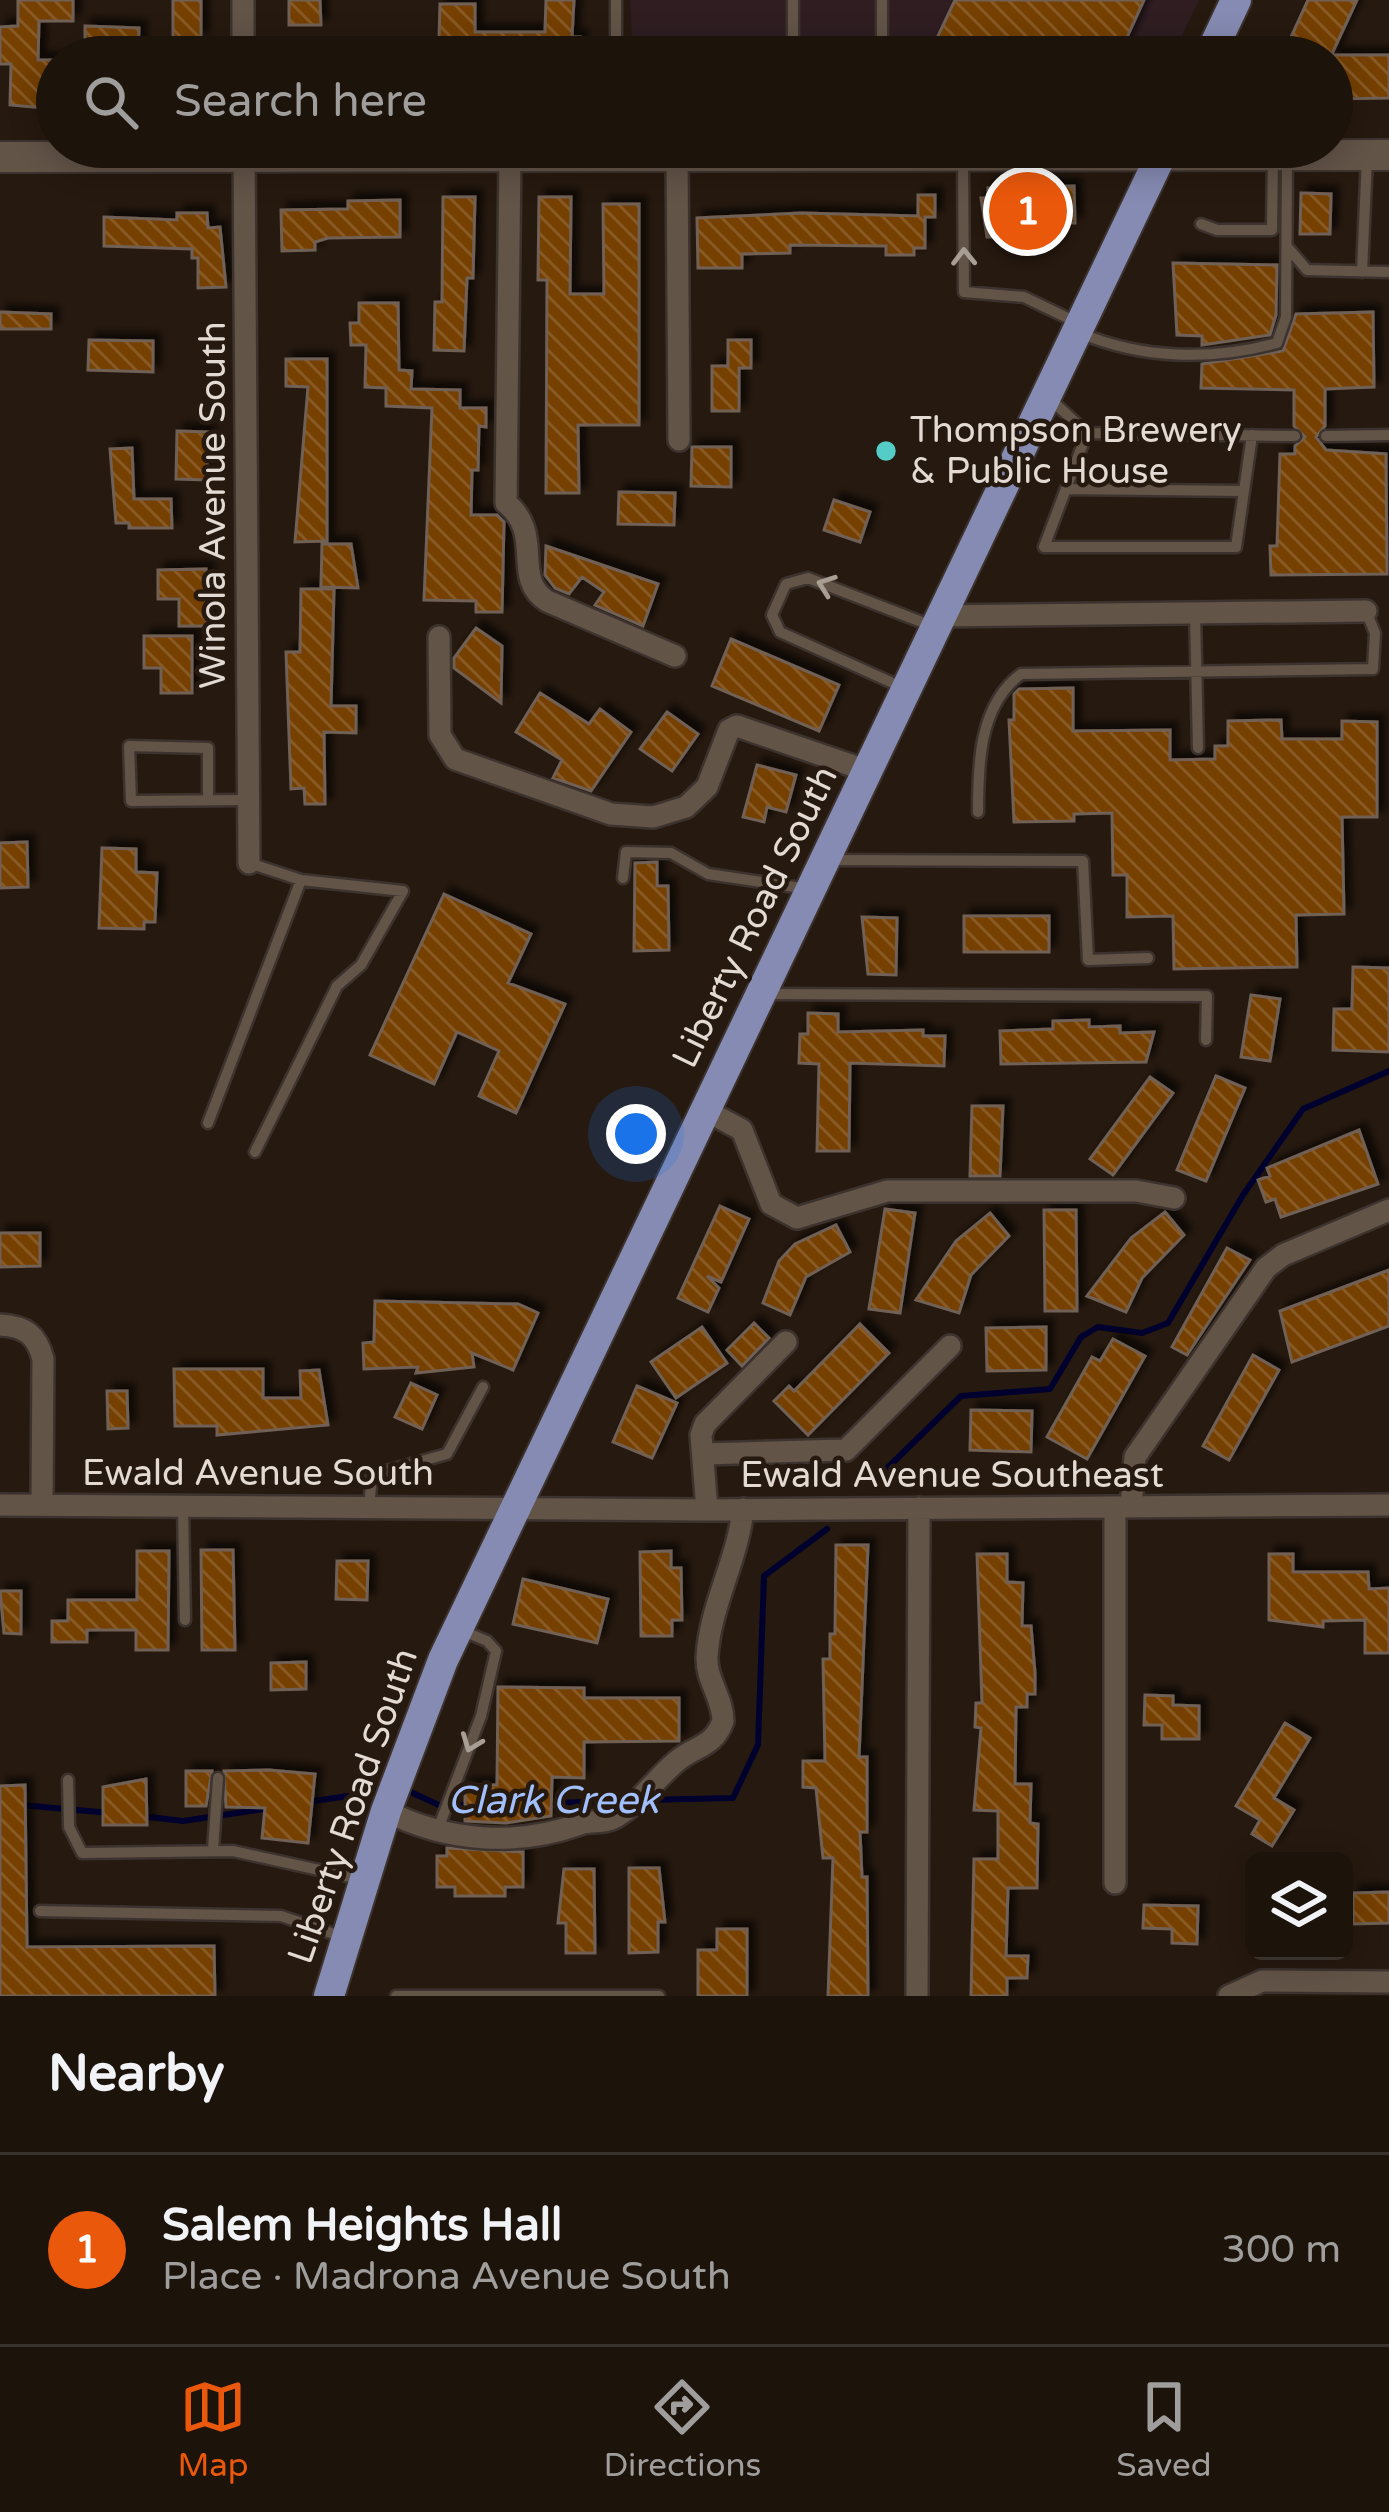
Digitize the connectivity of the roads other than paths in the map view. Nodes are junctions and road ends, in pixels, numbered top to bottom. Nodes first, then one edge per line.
1 (243, 0) edge
2 (616, 0) edge
3 (793, 0) edge
4 (882, 0) edge
5 (1236, 0) edge
6 (243, 36) edge
7 (616, 36) edge
8 (793, 36) edge
9 (882, 36) edge
10 (1219, 36) edge
11 (1378, 155) edge
12 (36, 156) edge
13 (0, 157) edge
14 (244, 168) edge
15 (510, 168) edge
16 (677, 168) edge
17 (963, 168) edge
18 (1156, 168) edge
19 (1279, 168) edge
20 (1281, 168) edge
21 (1201, 224) dead end
22 (1289, 249) junction
23 (1362, 272) junction
24 (1389, 272) edge
25 (1079, 328) junction
26 (1046, 396) junction
27 (1087, 433) junction
28 (1389, 435) edge
29 (1252, 436) junction
30 (1294, 436) dead end
31 (1325, 436) dead end
32 (679, 440) dead end
33 (1066, 489) junction
34 (1244, 491) junction
35 (1366, 611) joint
36 (1195, 613) junction
37 (938, 622) junction
38 (439, 637) dead end
39 (675, 656) dead end
40 (1196, 670) junction
41 (907, 689) junction
42 (1198, 748) dead end
43 (868, 771) junction
44 (208, 800) junction
45 (247, 800) junction
46 (978, 812) dead end
47 (825, 860) junction
48 (249, 863) joint
49 (623, 878) dead end
50 (301, 880) junction
51 (811, 889) junction
52 (1148, 958) dead end
53 (761, 994) junction
54 (1206, 1040) dead end
55 (705, 1110) junction
56 (208, 1124) dead end
57 (255, 1152) dead end
58 (1174, 1198) dead end
59 (1389, 1210) edge
60 (0, 1324) edge
61 (786, 1342) dead end
62 (950, 1346) dead end
63 (483, 1387) dead end
64 (704, 1454) junction
65 (1389, 1504) edge
66 (0, 1505) edge
67 (42, 1505) junction
68 (183, 1506) junction
69 (370, 1507) junction
70 (1123, 1507) junction
71 (515, 1508) junction
72 (920, 1508) junction
73 (743, 1509) junction
74 (706, 1510) junction
75 (184, 1620) dead end
76 (458, 1629) junction
77 (218, 1778) dead end
78 (68, 1780) dead end
79 (386, 1810) junction
80 (437, 1832) junction
81 (213, 1850) junction
82 (363, 1880) junction
83 (1115, 1883) dead end
84 (40, 1911) dead end
85 (346, 1938) junction
86 (1389, 1982) edge
87 (1351, 1989) edge
88 (329, 1996) edge
89 (396, 1996) edge
90 (658, 1996) edge
91 (917, 1996) edge
92 (1229, 1996) edge

1 - 6 street
2 - 7 lane
3 - 8 lane
4 - 9 lane
5 - 10 main road
11 - 23 lane
12 - 13 main road
14 - 45 street, Winola Avenue South
15 - 39 street
16 - 32 street
25 -> 17 lane
18 - 25 main road, Liberty Road South
19 - 21 lane
20 - 22 lane
22 - 23 lane
22 - 25 lane
23 - 24 lane
25 - 26 main road, Liberty Road South
26 - 27 lane
26 - 37 main road, Liberty Road South
27 - 29 lane
27 - 33 lane
28 - 31 lane
29 - 30 lane
29 - 34 lane
33 - 34 lane
33 - 34 lane
35 - 36 street
35 - 40 lane
36 - 37 street
36 - 40 lane
37 - 41 main road, Liberty Road South
37 -> 41 lane
38 - 43 street
40 - 42 lane
40 - 46 lane
41 - 43 main road, Liberty Road South
43 - 47 main road, Liberty Road South
44 - 44 lane
44 - 45 lane
45 - 48 street, Winola Avenue South
47 - 51 main road, Liberty Road South
47 - 52 lane
48 - 50 lane
49 - 51 lane
50 - 56 lane
50 - 57 lane
51 - 53 main road, Liberty Road South
53 - 54 lane
53 - 55 main road, Liberty Road South
55 - 58 street
55 - 71 main road, Liberty Road South
59 - 70 street
60 - 67 street
61 - 64 street
62 - 64 street
63 - 69 lane
64 - 74 street
65 - 70 street, Ewald Avenue Southeast
66 - 67 street, Ewald Avenue South
67 - 68 street, Ewald Avenue South
68 - 69 street, Ewald Avenue South
68 - 75 lane
69 - 71 street, Ewald Avenue South
70 - 72 street, Ewald Avenue Southeast
70 - 83 street
71 - 74 street, Ewald Avenue Southeast
71 - 76 main road, Liberty Road South
72 - 73 street, Ewald Avenue Southeast
72 - 91 street
73 - 74 street, Ewald Avenue Southeast
73 - 80 street
76 - 79 main road, Liberty Road South
76 -> 80 lane
77 - 81 lane
78 - 81 lane
79 - 80 street
79 - 82 main road, Liberty Road South
81 - 82 lane
82 - 85 main road, Liberty Road South
84 - 85 lane
85 - 88 main road, Liberty Road South
86 - 87 street
87 - 92 street
89 - 90 lane

